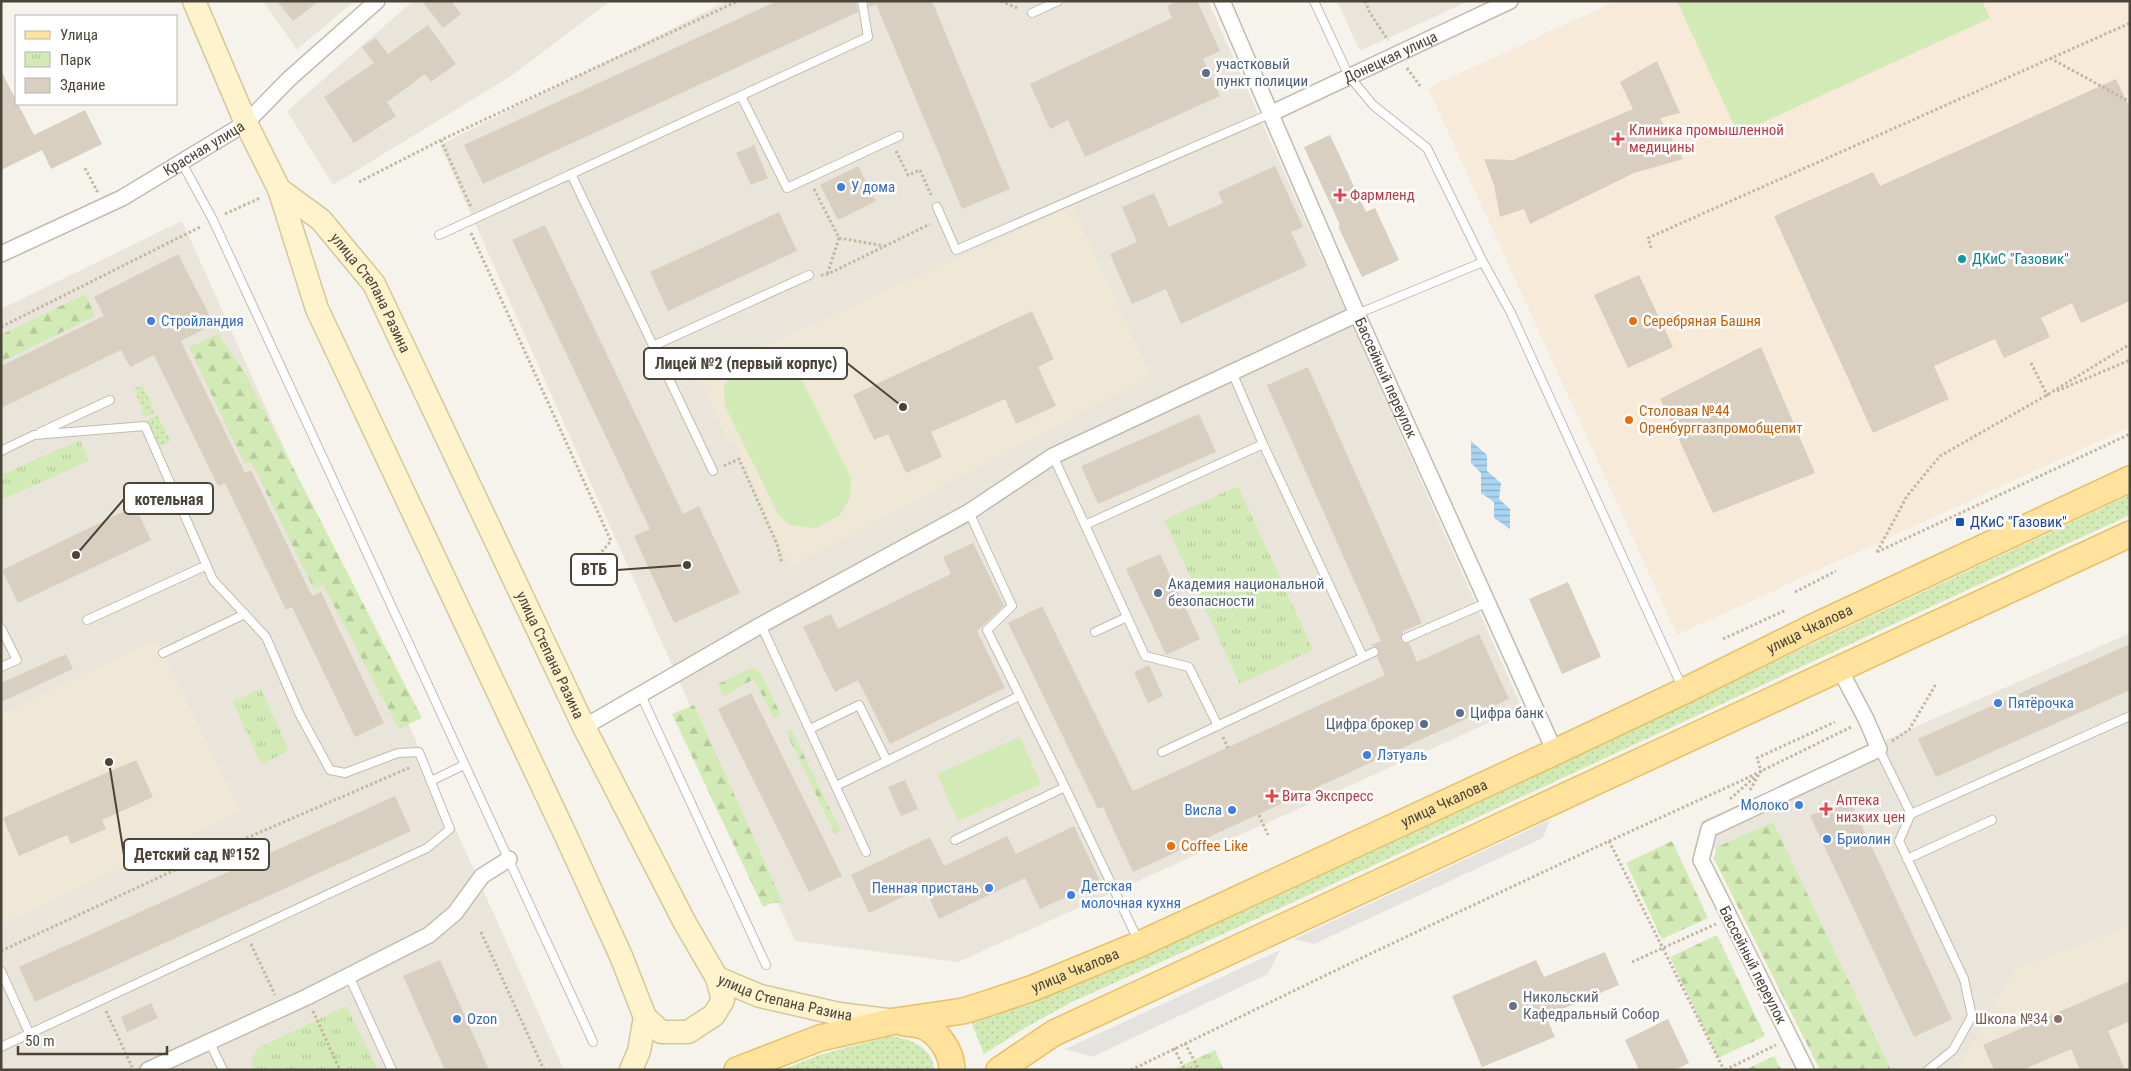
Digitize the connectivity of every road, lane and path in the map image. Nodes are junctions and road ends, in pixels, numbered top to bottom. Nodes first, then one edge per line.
1 (194, 1) edge
2 (377, 1) edge
3 (738, 1) edge
4 (862, 1) edge
5 (1001, 1) edge
6 (1058, 1) edge
7 (1222, 1) edge
8 (1314, 1) edge
9 (1510, 1) edge
10 (1032, 13) joint
11 (2130, 23) edge
12 (2050, 58) junction
13 (1349, 76) junction
14 (741, 96) junction
15 (2130, 102) edge
16 (1272, 113) junction
17 (246, 123) junction
18 (899, 136) dead end
19 (441, 140) junction
20 (891, 140) junction
21 (182, 163) junction
22 (85, 168) dead end
23 (571, 174) junction
24 (359, 182) dead end
25 (279, 189) junction
26 (97, 191) dead end
27 (822, 205) dead end
28 (937, 208) joint
29 (476, 218) junction
30 (942, 218) junction
31 (213, 220) junction
32 (466, 223) junction
33 (439, 235) dead end
34 (839, 238) junction
35 (885, 246) junction
36 (1651, 248) dead end
37 (1, 254) edge
38 (1483, 262) junction
39 (809, 275) joint
40 (826, 275) junction
41 (1357, 314) junction
42 (1, 327) edge
43 (2130, 344) edge
44 (653, 346) junction
45 (2130, 360) edge
46 (2032, 363) dead end
47 (1232, 372) junction
48 (2047, 395) junction
49 (110, 400) dead end
50 (2130, 434) edge
51 (34, 435) junction
52 (1264, 444) junction
53 (1, 450) edge
54 (1053, 456) junction
55 (713, 471) joint
56 (2130, 479) edge
57 (969, 512) junction
58 (1085, 525) junction
59 (2130, 534) edge
60 (782, 563) dead end
61 (206, 566) junction
62 (584, 572) dead end
63 (1836, 572) dead end
64 (1795, 592) dead end
65 (1486, 603) junction
66 (1786, 610) dead end
67 (245, 614) junction
68 (1127, 617) junction
69 (87, 620) dead end
70 (761, 625) junction
71 (1, 628) edge
72 (1095, 632) dead end
73 (1406, 638) dead end
74 (1723, 639) dead end
75 (1374, 652) dead end
76 (163, 653) dead end
77 (1363, 657) junction
78 (1, 666) edge
79 (1839, 668) junction
80 (1936, 684) dead end
81 (1684, 691) junction
82 (640, 693) junction
83 (1020, 696) junction
84 (2130, 716) edge
85 (1835, 722) dead end
86 (1218, 726) junction
87 (584, 727) junction
88 (1852, 727) dead end
89 (810, 729) junction
90 (1223, 737) dead end
91 (1228, 748) dead end
92 (1879, 750) junction
93 (1162, 752) dead end
94 (1554, 752) junction
95 (887, 760) junction
96 (423, 762) junction
97 (464, 765) junction
98 (1761, 771) junction
99 (431, 781) junction
100 (836, 786) junction
101 (1065, 787) junction
102 (1911, 814) junction
103 (1259, 815) dead end
104 (1734, 816) junction
105 (1992, 820) dead end
106 (1268, 835) dead end
107 (955, 840) dead end
108 (1609, 841) junction
109 (866, 852) dead end
110 (1907, 859) junction
111 (508, 860) junction
112 (1729, 917) junction
113 (481, 932) dead end
114 (246, 933) junction
115 (1140, 944) junction
116 (1664, 949) junction
117 (1, 950) edge
118 (1632, 962) dead end
119 (766, 965) dead end
120 (1, 971) edge
121 (349, 976) junction
122 (717, 978) junction
123 (307, 997) junction
124 (102, 1001) junction
125 (282, 1009) junction
126 (645, 1017) junction
127 (895, 1021) junction
128 (30, 1035) junction
129 (209, 1041) junction
130 (593, 1042) dead end
131 (1186, 1043) junction
132 (1780, 1044) dead end
133 (1, 1047) edge
134 (1174, 1048) junction
135 (133, 1070) edge
136 (148, 1070) edge
137 (223, 1070) edge
138 (340, 1070) edge
139 (392, 1070) edge
140 (544, 1070) edge
141 (631, 1070) edge
142 (737, 1070) edge
143 (952, 1070) edge
144 (999, 1070) edge
145 (1131, 1070) edge
146 (1185, 1070) edge
147 (1199, 1070) edge
148 (1724, 1070) edge
149 (1806, 1070) edge
150 (1928, 1070) edge

1 - 17 main road, улица Степана Разина
2 - 17 street, Красная улица
3 - 19 path
4 - 14 lane
5 - 10 path
6 - 10 lane
7 - 16 street, Бассейный переулок
8 - 13 lane
9 - 13 street, Донецкая улица
11 - 12 path
12 - 15 path
12 - 36 path
13 - 16 street, Донецкая улица
13 - 38 lane
14 - 20 lane
14 - 23 lane
16 - 30 lane
16 - 41 street, Бассейный переулок
17 - 21 street, Красная улица
17 - 25 main road, улица Степана Разина
18 - 20 lane
19 - 24 path
19 - 29 path
20 - 28 path
21 - 31 lane
21 - 37 street, Красная улица
22 - 26 path
23 - 29 lane
23 - 44 lane
25 - 31 path
25 - 87 main road, улица Степана Разина
25 - 126 main road, улица Степана Разина
27 - 34 path
28 - 30 lane
29 - 32 lane
30 - 35 path
31 - 42 path
31 - 97 lane
32 - 33 lane
32 - 62 path
34 - 35 path
34 - 40 path
35 - 40 path
38 - 41 lane
38 - 81 lane
39 - 40 path
39 - 44 lane
41 - 47 street
41 - 65 street, Бассейный переулок
43 - 48 path
44 - 55 lane
45 - 48 path
46 - 48 path
47 - 52 lane
47 - 54 street
48 - 50 path
49 - 51 lane
51 - 53 lane
51 - 61 lane
52 - 58 lane
52 - 77 lane
54 - 57 street
54 - 58 lane
55 - 60 path
56 - 81 main road, улица Чкалова
57 - 70 street
57 - 83 lane
58 - 68 lane
59 - 79 main road
61 - 67 lane
61 - 69 lane
63 - 64 path
65 - 73 lane
65 - 94 street, Бассейный переулок
66 - 74 path
67 - 76 lane
67 - 96 lane
68 - 72 lane
68 - 86 lane
70 - 82 street
70 - 89 lane
71 - 78 lane
75 - 77 lane
77 - 86 lane
79 - 92 street
79 - 144 main road
80 - 92 path
81 - 94 main road, улица Чкалова
82 - 87 street
82 - 119 lane
83 - 95 lane
83 - 101 lane
84 - 102 lane
85 - 98 path
86 - 93 lane
87 - 122 main road, улица Степана Разина
88 - 98 path
89 - 95 lane
89 - 100 lane
90 - 91 path
92 - 102 lane
92 - 104 street
94 - 115 main road, улица Чкалова
95 - 100 lane
96 - 99 lane
96 - 117 path
97 - 99 lane
97 - 111 lane
98 - 104 path
98 - 108 path
99 - 114 lane
100 - 109 lane
101 - 107 lane
101 - 115 lane
102 - 110 lane
103 - 106 path
104 - 112 street, Бассейный переулок
105 - 110 lane
108 - 116 path
108 - 131 path
110 - 150 lane
111 - 121 street
111 - 130 lane
112 - 116 path
112 - 149 street, Бассейный переулок
113 - 140 path
114 - 124 lane
114 - 125 path
115 - 127 main road, улица Чкалова
116 - 118 path
116 - 148 path
120 - 128 lane
121 - 123 street
121 - 139 lane
122 - 126 main road
122 - 127 main road, улица Степана Разина
123 - 125 street
123 - 138 path
124 - 128 lane
124 - 135 path
125 - 129 street
126 - 141 main road
127 - 142 main road, улица Чкалова
127 - 143 main road
128 - 133 lane
129 - 136 street
129 - 137 lane
131 - 134 path
131 - 147 path
132 - 148 path
134 - 145 path
134 - 146 path

